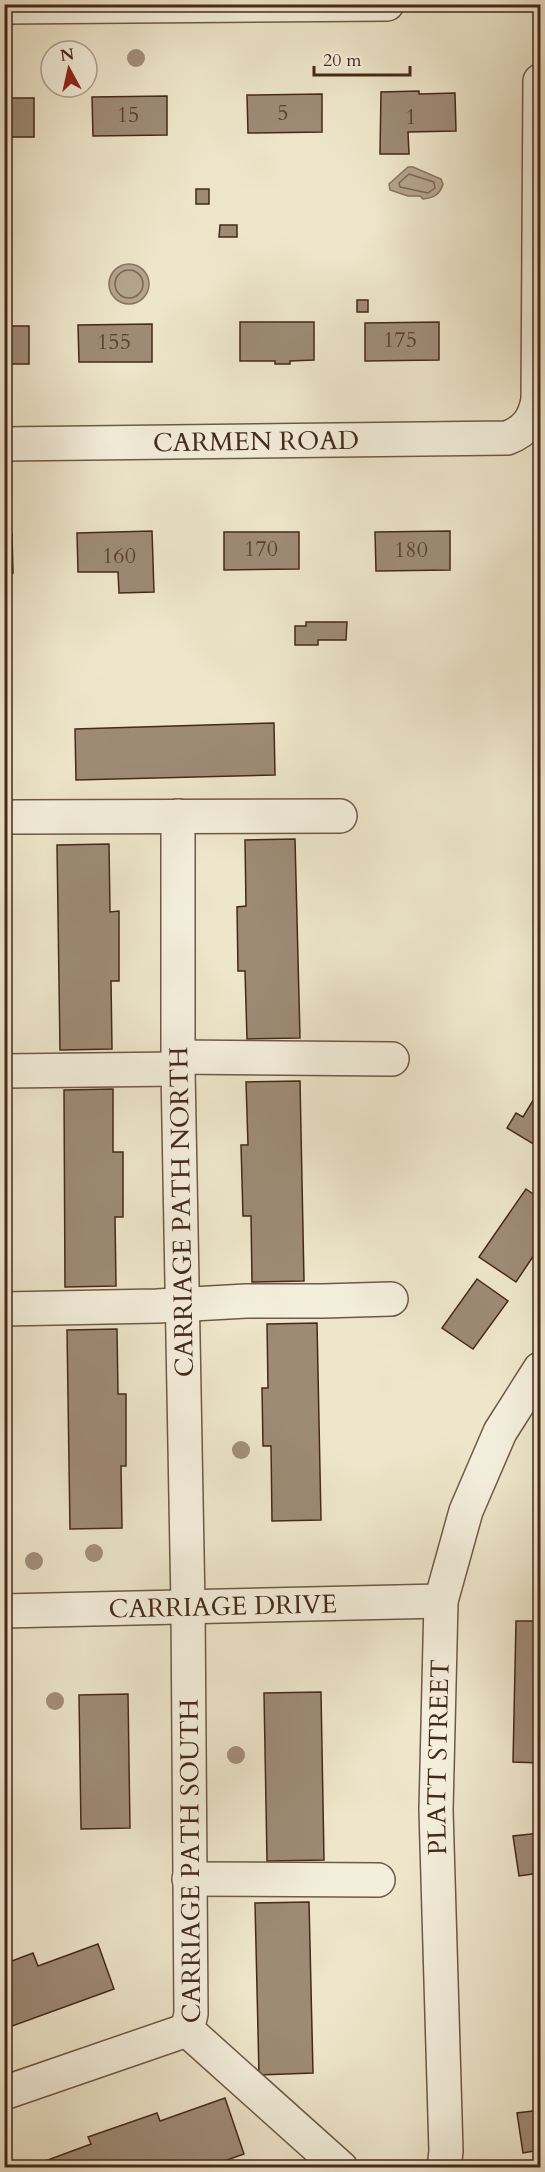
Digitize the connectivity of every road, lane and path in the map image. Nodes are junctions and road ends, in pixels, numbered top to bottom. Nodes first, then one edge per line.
1 (387, 4) edge
2 (4, 7) edge
3 (540, 81) edge
4 (4, 444) edge
5 (178, 816) junction
6 (340, 816) dead end
7 (15, 818) dead end
8 (392, 1059) dead end
9 (178, 1063) junction
10 (4, 1071) edge
11 (391, 1299) dead end
12 (182, 1305) junction
13 (4, 1309) edge
14 (540, 1369) edge
15 (441, 1601) junction
16 (188, 1607) junction
17 (4, 1611) edge
18 (189, 1879) junction
19 (378, 1880) dead end
20 (187, 2030) junction
21 (4, 2093) edge
22 (341, 2168) edge
23 (444, 2168) edge

1 - 2 street
3 - 4 street, CARMEN ROAD
5 - 6 street
5 - 7 street
5 - 9 street, CARRIAGE PATH NORTH
8 - 9 street
9 - 10 street
9 - 12 street, CARRIAGE PATH NORTH
11 - 12 street
12 - 13 street
12 - 16 street, CARRIAGE PATH NORTH
14 - 15 street, PLATT STREET
15 - 16 street, CARRIAGE DRIVE
15 - 23 street, PLATT STREET
16 - 17 street, CARRIAGE DRIVE
16 - 18 street, CARRIAGE PATH SOUTH
18 - 19 street
18 - 20 street, CARRIAGE PATH SOUTH
20 - 21 street, CARRIAGE PATH SOUTH
20 - 22 street

